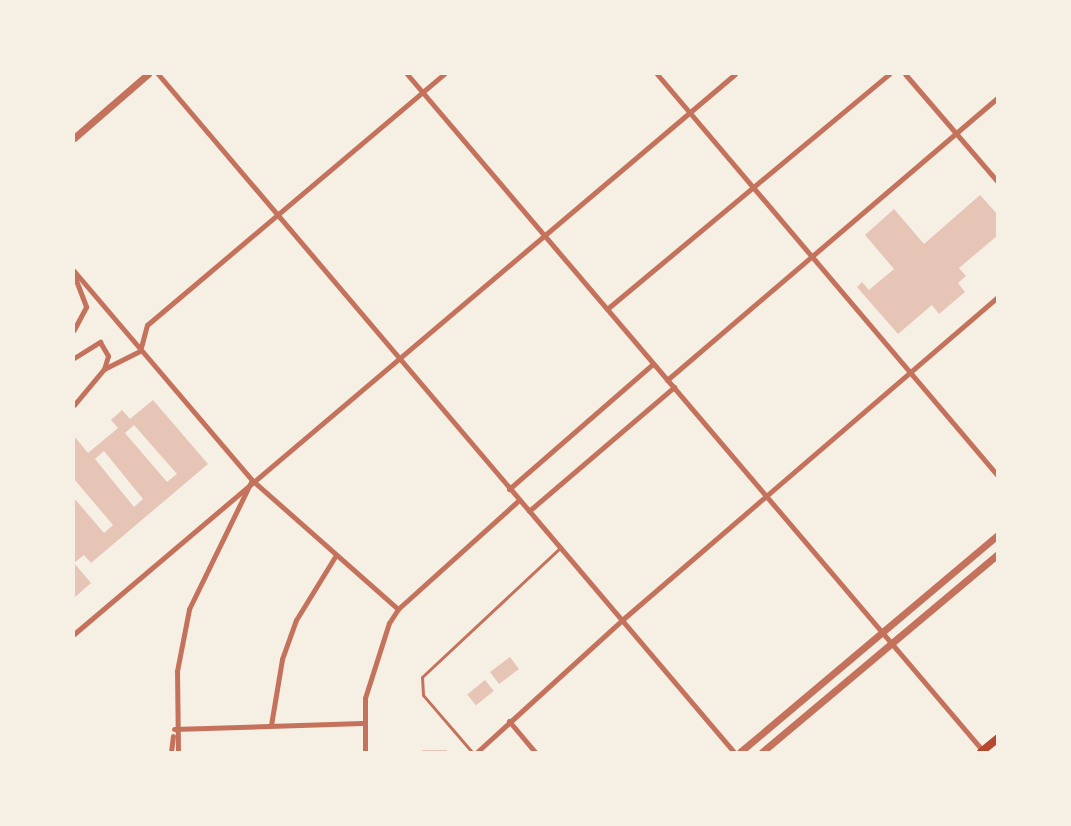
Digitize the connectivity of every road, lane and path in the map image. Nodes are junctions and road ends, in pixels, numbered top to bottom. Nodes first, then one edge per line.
1 (148, 74) edge
2 (158, 74) edge
3 (407, 74) edge
4 (444, 74) edge
5 (657, 74) edge
6 (735, 74) edge
7 (889, 74) edge
8 (905, 74) edge
9 (422, 92) junction
10 (998, 97) edge
11 (690, 112) junction
12 (956, 133) junction
13 (74, 138) edge
14 (998, 182) edge
15 (753, 188) junction
16 (278, 215) junction
17 (545, 235) junction
18 (811, 257) junction
19 (74, 273) edge
20 (998, 297) edge
21 (607, 309) junction
22 (74, 330) edge
23 (140, 351) junction
24 (74, 358) edge
25 (399, 358) junction
26 (653, 363) junction
27 (104, 369) junction
28 (909, 372) junction
29 (667, 380) junction
30 (674, 387) junction
31 (74, 405) edge
32 (998, 476) edge
33 (252, 480) junction
34 (509, 489) junction
35 (766, 496) junction
36 (519, 500) junction
37 (528, 512) junction
38 (998, 535) edge
39 (560, 548) junction
40 (998, 554) edge
41 (336, 555) junction
42 (398, 609) junction
43 (622, 620) junction
44 (74, 633) edge
45 (881, 633) junction
46 (890, 644) junction
47 (509, 721) junction
48 (362, 723) junction
49 (271, 725) junction
50 (174, 729) junction
51 (998, 738) edge
52 (982, 752) edge
53 (171, 753) edge
54 (178, 753) edge
55 (365, 753) edge
56 (472, 753) edge
57 (477, 753) edge
58 (535, 753) edge
59 (734, 753) edge
60 (740, 753) edge
61 (762, 753) edge

1 - 13 street
2 - 16 street
3 - 9 street
4 - 9 street
5 - 11 street
6 - 11 street
7 - 15 street
8 - 12 street
9 - 16 street
9 - 17 street
10 - 12 street
11 - 15 street
11 - 17 street
12 - 14 street
12 - 18 street
15 - 18 street
15 - 21 street
16 - 23 street
16 - 25 street
17 - 21 street
17 - 25 street
18 - 28 street
18 - 29 street
19 - 22 street
19 - 23 street
20 - 28 street
21 - 26 street
23 - 27 street
23 - 33 street
24 - 27 street
25 - 33 street
25 - 34 street
26 - 29 street
26 - 34 street
27 - 31 street
28 - 32 street
28 - 35 street
29 - 30 street
30 - 35 street
30 - 37 street
33 - 41 street
33 - 44 street
33 - 50 street
34 - 36 street
35 - 43 street
35 - 45 street
36 - 37 street
36 - 42 street
37 - 39 street
38 - 45 street
39 - 43 street
39 - 56 lane
40 - 46 street
41 - 42 street
41 - 49 street
42 - 48 street
43 - 47 street
43 - 59 street
45 - 46 street
45 - 60 street
46 - 52 street
46 - 61 street
47 - 57 street
47 - 58 street
48 - 49 street
48 - 55 street
49 - 50 street
50 - 53 street
50 - 54 street
51 - 52 main road

